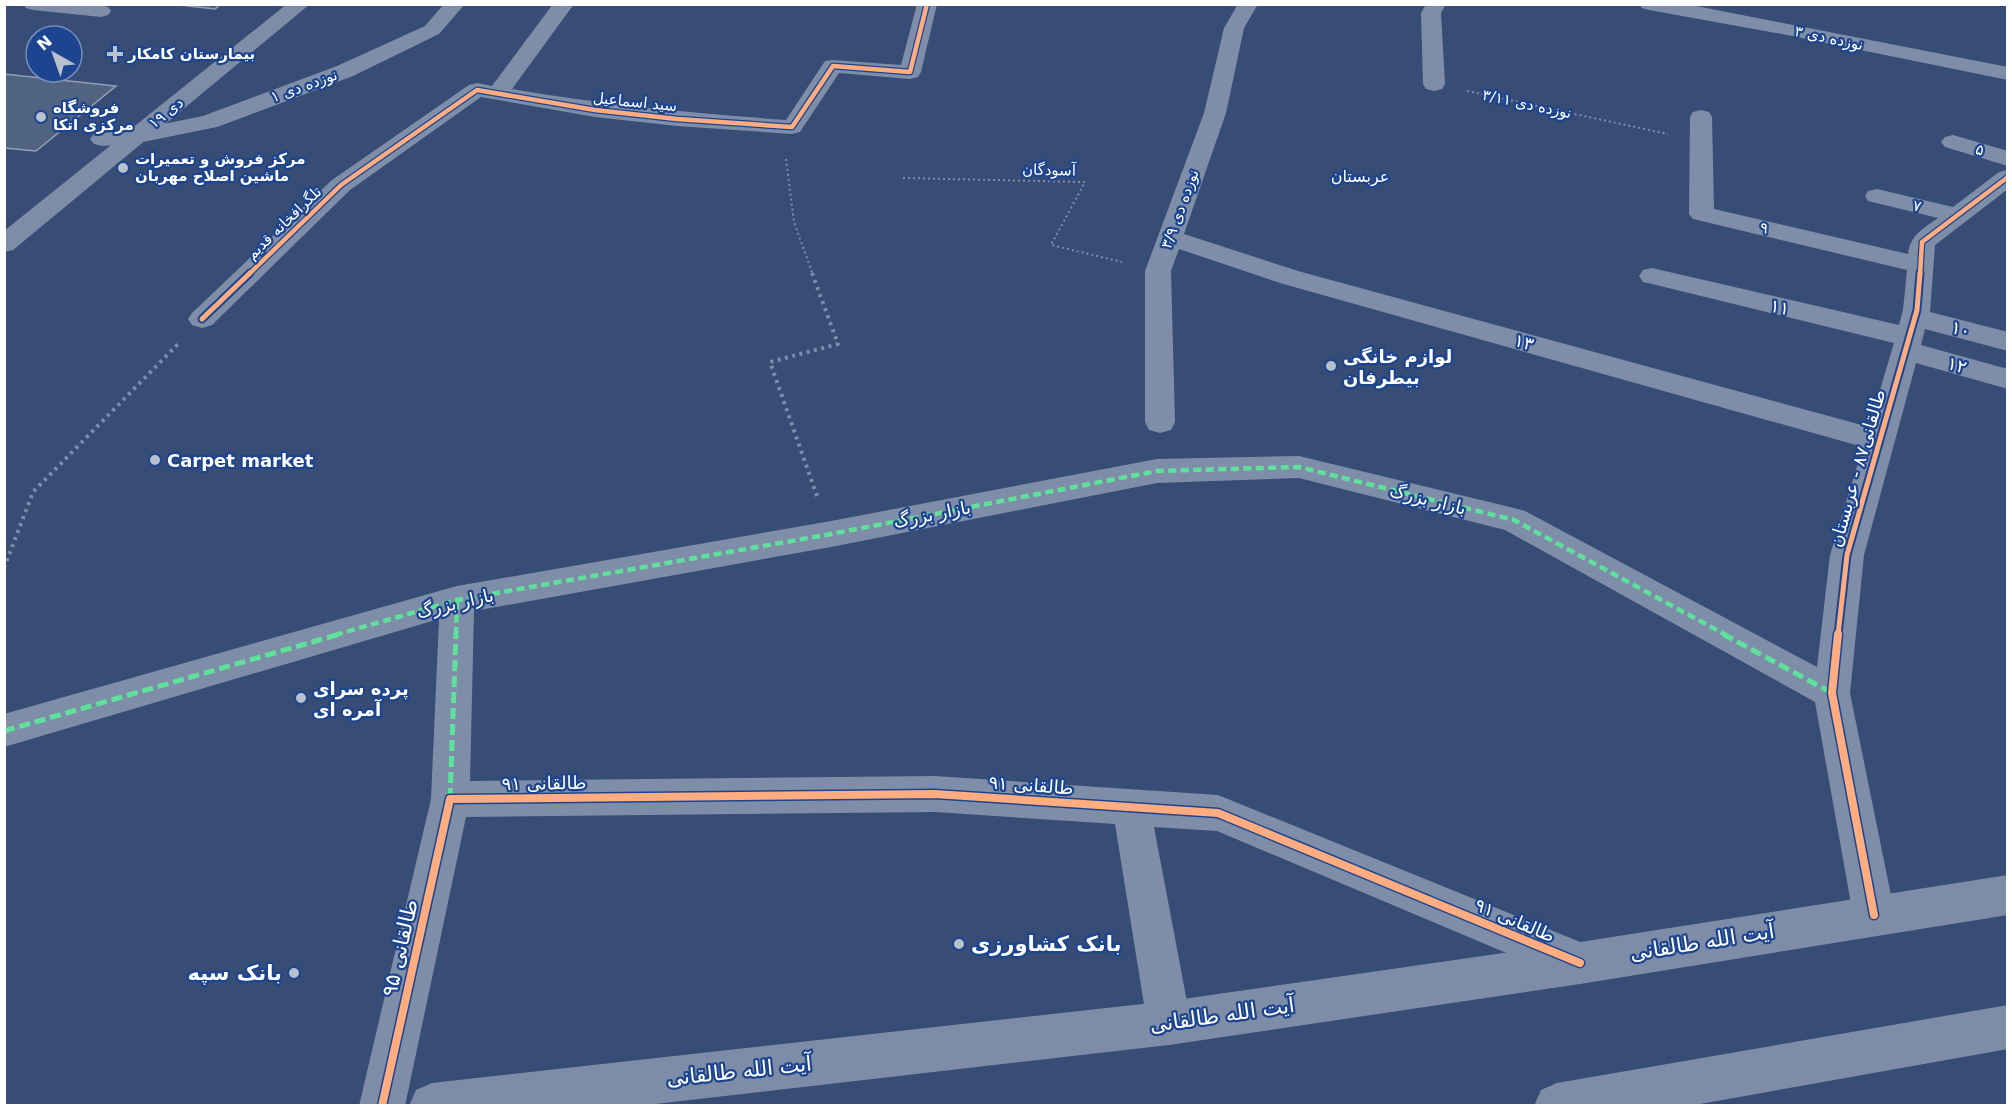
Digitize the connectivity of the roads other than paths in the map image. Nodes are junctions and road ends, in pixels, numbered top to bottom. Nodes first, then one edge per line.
1 (33, 4) edge
2 (270, 4) edge
3 (300, 4) edge
4 (455, 4) edge
5 (564, 4) edge
6 (927, 4) edge
7 (1248, 4) edge
8 (1436, 4) edge
9 (1649, 4) edge
10 (101, 11) dead end
11 (2007, 74) edge
12 (1434, 84) road end
13 (488, 91) junction
14 (1700, 129) road end
15 (138, 136) junction
16 (102, 139) junction
17 (1953, 142) dead end
18 (2007, 159) edge
19 (2002, 188) edge
20 (1877, 196) dead end
21 (1957, 215) junction
22 (4, 216) edge
23 (1169, 237) junction
24 (4, 244) edge
25 (1920, 265) junction
26 (1652, 276) dead end
27 (202, 319) road end
28 (1910, 335) junction
29 (2007, 342) edge
30 (2007, 377) edge
31 (1160, 422) dead end
32 (1880, 441) junction
33 (457, 600) junction
34 (1832, 693) junction
35 (4, 731) edge
36 (450, 799) junction
37 (1131, 806) junction
38 (2007, 895) edge
39 (1874, 915) junction
40 (1580, 963) junction
41 (1169, 1023) junction
42 (2007, 1027) edge
43 (1667, 1097) edge
44 (382, 1106) edge
45 (432, 1106) edge
46 (1557, 1106) edge

1 - 10 street
2 - 16 main road, ۱۹ دی
3 - 15 main road, ۱۹ دی
4 - 15 street, نوزده دی ۱
5 - 13 street
6 - 13 street, سید اسماعیل
7 - 23 street, نوزده دی ۳/۹
8 - 12 street
9 - 11 street, نوزده دی ۳
13 - 27 street, تلگرافخانه قدیم
14 - 25 street, ۹
15 - 16 street, نوزده دی ۱
15 - 24 main road, ۱۹ دی
16 - 22 main road, ۱۹ دی
17 - 18 street, ۵
19 - 21 street, طالقانی۸۷ - عربستان
20 - 21 street, ۷
21 - 25 street, طالقانی۸۷ - عربستان
23 - 31 street, نوزده دی ۳/۹
23 - 32 street, ۱۳
25 - 28 street, طالقانی۸۷ - عربستان
26 - 28 street, ۱۱
28 - 29 street, ۱۰
28 - 30 street, ۱۲
28 - 32 street, طالقانی۸۷ - عربستان
32 - 34 street, طالقانی۸۷ - عربستان
33 - 34 street, بازار بزرگ
33 - 35 street, بازار بزرگ
33 - 36 street, طالقانی ۹۵
34 - 39 street, طالقانی۸۷ - عربستان
36 - 37 street, طالقانی ۹۱
36 - 44 street, طالقانی ۹۵
37 - 40 street, طالقانی ۹۱
37 - 41 street
38 - 39 main road, آیت الله طالقانی
39 - 40 main road, آیت الله طالقانی
40 - 41 main road, آیت الله طالقانی
41 - 45 main road, آیت الله طالقانی
42 - 43 main road
43 - 46 main road

